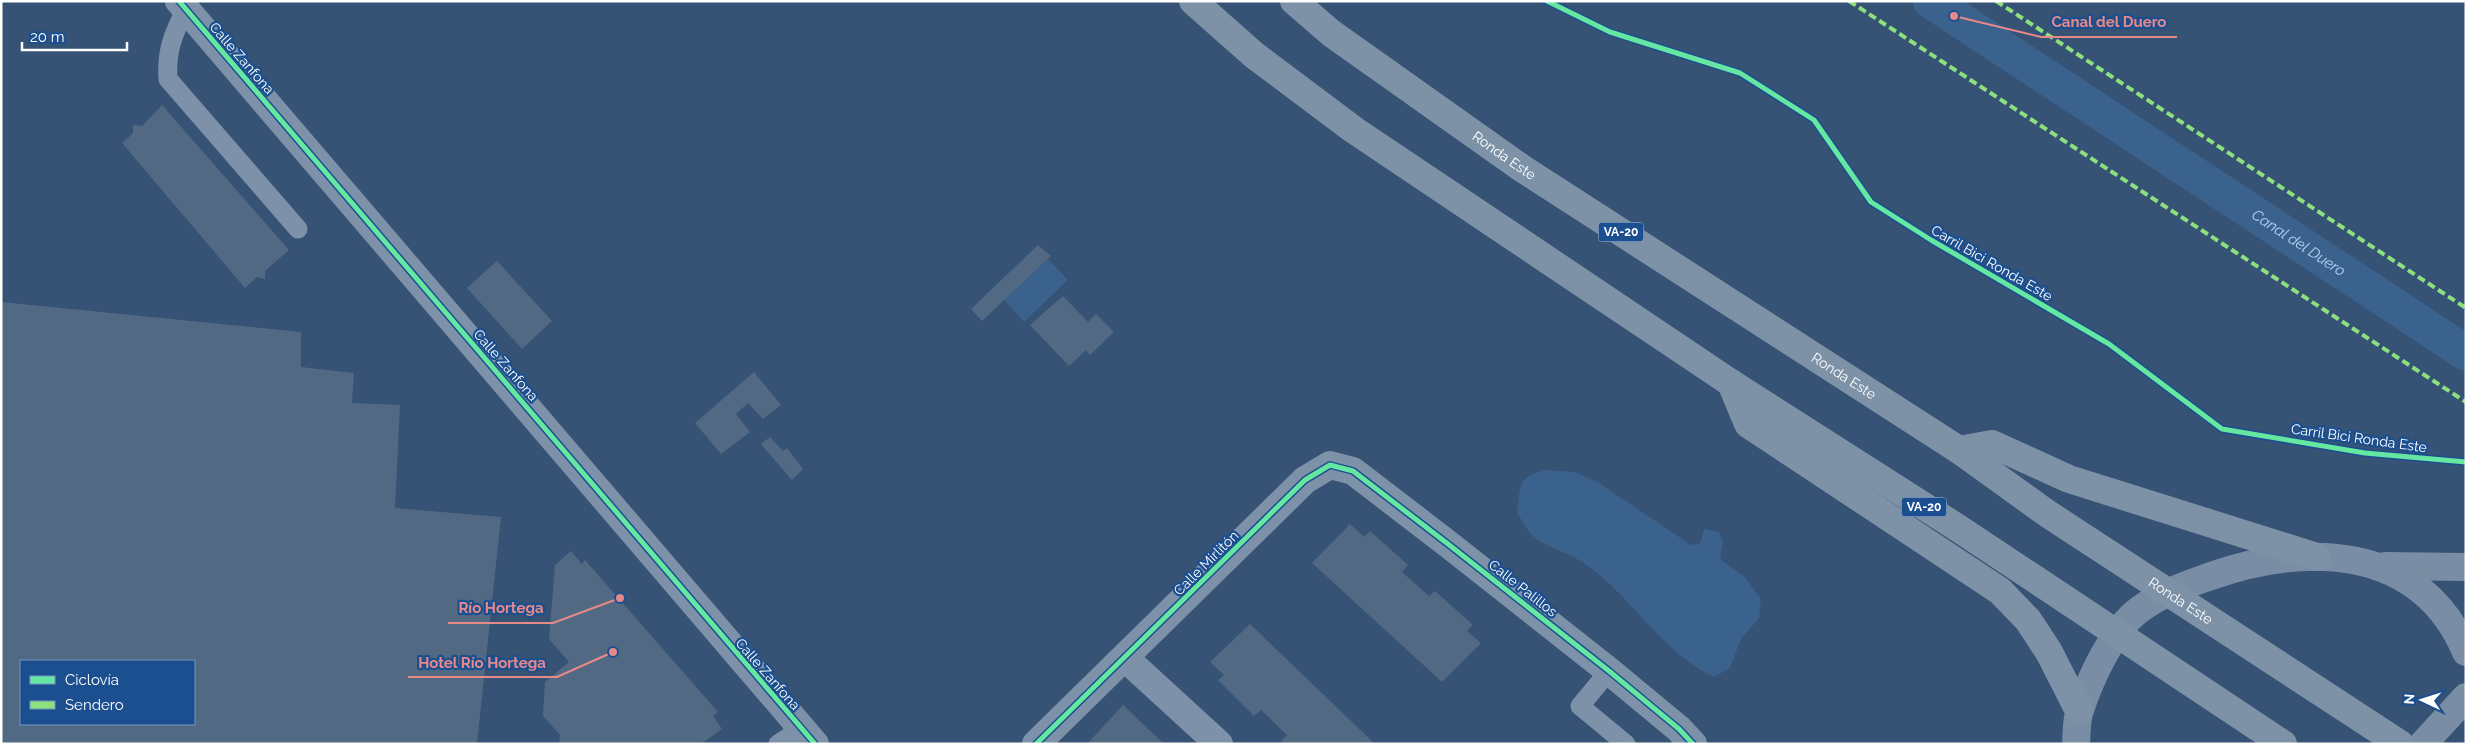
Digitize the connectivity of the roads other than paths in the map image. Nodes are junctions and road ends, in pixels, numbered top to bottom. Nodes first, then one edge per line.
1 (1194, 1) edge
2 (1294, 1) edge
3 (183, 5) edge
4 (298, 229) dead end
5 (1731, 383) junction
6 (1959, 450) junction
7 (1330, 464) joint
8 (2317, 557) junction
9 (2378, 566) junction
10 (2466, 567) edge
11 (2168, 592) junction
12 (2116, 634) junction
13 (2466, 652) edge
14 (1126, 658) junction
15 (1609, 671) junction
16 (2466, 696) edge
17 (2079, 711) junction
18 (808, 737) edge
19 (778, 744) edge
20 (1036, 744) edge
21 (1219, 744) edge
22 (1626, 744) edge
23 (1693, 744) edge
24 (2076, 744) edge
25 (2283, 744) edge
26 (2400, 744) edge
27 (2423, 744) edge

1 - 5 highway, VA-20
2 - 6 highway, Ronda Este / VA-20
3 - 4 lane
3 - 18 street, Calle Zanfona
5 - 12 highway, VA-20
5 - 17 highway
6 - 8 highway
6 - 11 highway, Ronda Este / VA-20
7 - 14 street, Calle Mirlitón
7 - 15 street, Calle Palillos
8 - 9 street
8 - 11 street
9 - 10 street
9 - 13 street
11 - 12 street
11 - 26 highway, Ronda Este / VA-20
12 - 17 street
12 - 25 highway, VA-20
14 - 20 street, Calle Mirlitón
14 - 21 street
15 - 22 lane
15 - 23 street, Calle Palillos
16 - 27 street
17 - 24 street
18 - 19 lane

